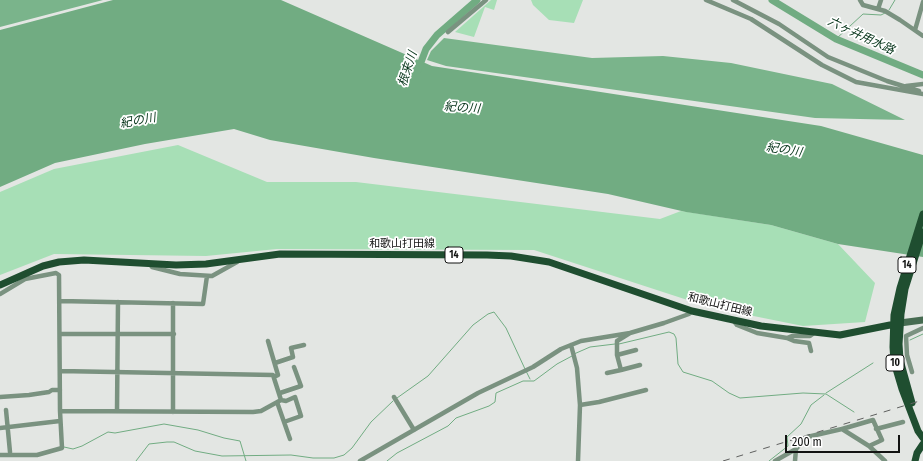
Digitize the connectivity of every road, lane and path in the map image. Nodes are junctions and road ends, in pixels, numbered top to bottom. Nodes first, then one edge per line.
1 (486, 0) edge
2 (706, 0) edge
3 (733, 0) edge
4 (860, 0) edge
5 (881, 0) edge
6 (923, 2) edge
7 (878, 9) junction
8 (915, 30) junction
9 (448, 32) dead end
10 (923, 36) edge
11 (923, 84) edge
12 (904, 86) junction
13 (923, 93) edge
14 (923, 214) edge
15 (923, 232) edge
16 (237, 260) junction
17 (150, 264) junction
18 (207, 276) junction
19 (24, 277) junction
20 (0, 285) edge
21 (0, 294) edge
22 (60, 301) junction
23 (118, 302) junction
24 (174, 303) junction
25 (692, 311) junction
26 (897, 314) junction
27 (733, 320) junction
28 (923, 320) edge
29 (897, 323) junction
30 (923, 328) edge
31 (630, 333) junction
32 (814, 333) junction
33 (60, 334) junction
34 (118, 334) junction
35 (174, 334) junction
36 (787, 338) junction
37 (268, 341) dead end
38 (304, 344) dead end
39 (572, 347) junction
40 (636, 350) dead end
41 (811, 351) dead end
42 (617, 355) junction
43 (275, 363) junction
44 (640, 365) dead end
45 (294, 366) dead end
46 (621, 370) junction
47 (60, 371) junction
48 (117, 372) junction
49 (912, 372) dead end
50 (173, 373) junction
51 (607, 373) dead end
52 (274, 377) junction
53 (60, 390) junction
54 (646, 390) dead end
55 (280, 393) junction
56 (0, 397) edge
57 (394, 398) dead end
58 (279, 401) junction
59 (580, 404) junction
60 (6, 410) dead end
61 (912, 410) junction
62 (60, 411) junction
63 (117, 411) junction
64 (173, 412) junction
65 (60, 421) junction
66 (284, 422) junction
67 (903, 422) dead end
68 (7, 427) junction
69 (0, 428) edge
70 (842, 429) junction
71 (876, 429) junction
72 (414, 430) junction
73 (923, 434) edge
74 (923, 438) edge
75 (290, 439) dead end
76 (923, 444) edge
77 (869, 446) junction
78 (796, 449) junction
79 (10, 452) dead end
80 (0, 455) edge
81 (360, 461) edge
82 (578, 461) edge
83 (775, 461) edge
84 (795, 461) edge
85 (885, 461) edge
86 (915, 461) edge

1 - 9 street
2 - 13 street
3 - 12 street
4 - 7 street
5 - 7 street
6 - 8 street
7 - 8 street
8 - 10 street
11 - 12 street
12 - 13 street
14 - 26 main road, 14
15 - 26 main road, 14
16 - 17 main road, 和歌山打田線 / 14
16 - 18 street
16 - 25 main road, 和歌山打田線 / 14
17 - 18 street
17 - 19 main road, 和歌山打田線 / 14
18 - 24 street
19 - 20 main road, 和歌山打田線 / 14
19 - 21 street
19 - 22 street
22 - 23 street
22 - 33 street
23 - 24 street
23 - 34 street
24 - 35 street
25 - 27 main road, 和歌山打田線 / 14
25 - 31 street
26 - 29 main road, 14
27 - 32 main road, 和歌山打田線 / 14
27 - 36 street
28 - 29 main road
29 - 32 main road, 和歌山打田線 / 14
29 - 61 main road, 10
30 - 49 street
31 - 39 street
31 - 42 street
32 - 36 street
33 - 34 street
33 - 47 street
34 - 35 street
34 - 48 street
35 - 50 street
36 - 41 street
37 - 43 street
38 - 43 street
39 - 59 street
39 - 72 street
40 - 42 street
42 - 46 street
43 - 52 street
44 - 46 street
45 - 55 street
46 - 51 street
47 - 48 street
47 - 53 street
48 - 50 street
48 - 63 street
50 - 52 street
50 - 64 street
52 - 55 street
53 - 56 street
53 - 62 street
54 - 59 street
55 - 58 street
57 - 72 street
58 - 64 street
58 - 66 street
58 - 66 street
59 - 82 street
60 - 68 street
61 - 73 main road, 10
61 - 74 main road, 10
62 - 63 street
62 - 65 street
63 - 64 street
65 - 68 street
65 - 80 street
66 - 75 street
67 - 71 street
68 - 69 street
68 - 79 street
70 - 71 street
70 - 77 street
70 - 78 street
71 - 77 street
72 - 81 street
76 - 86 main road
77 - 85 street
78 - 83 street
78 - 84 street

